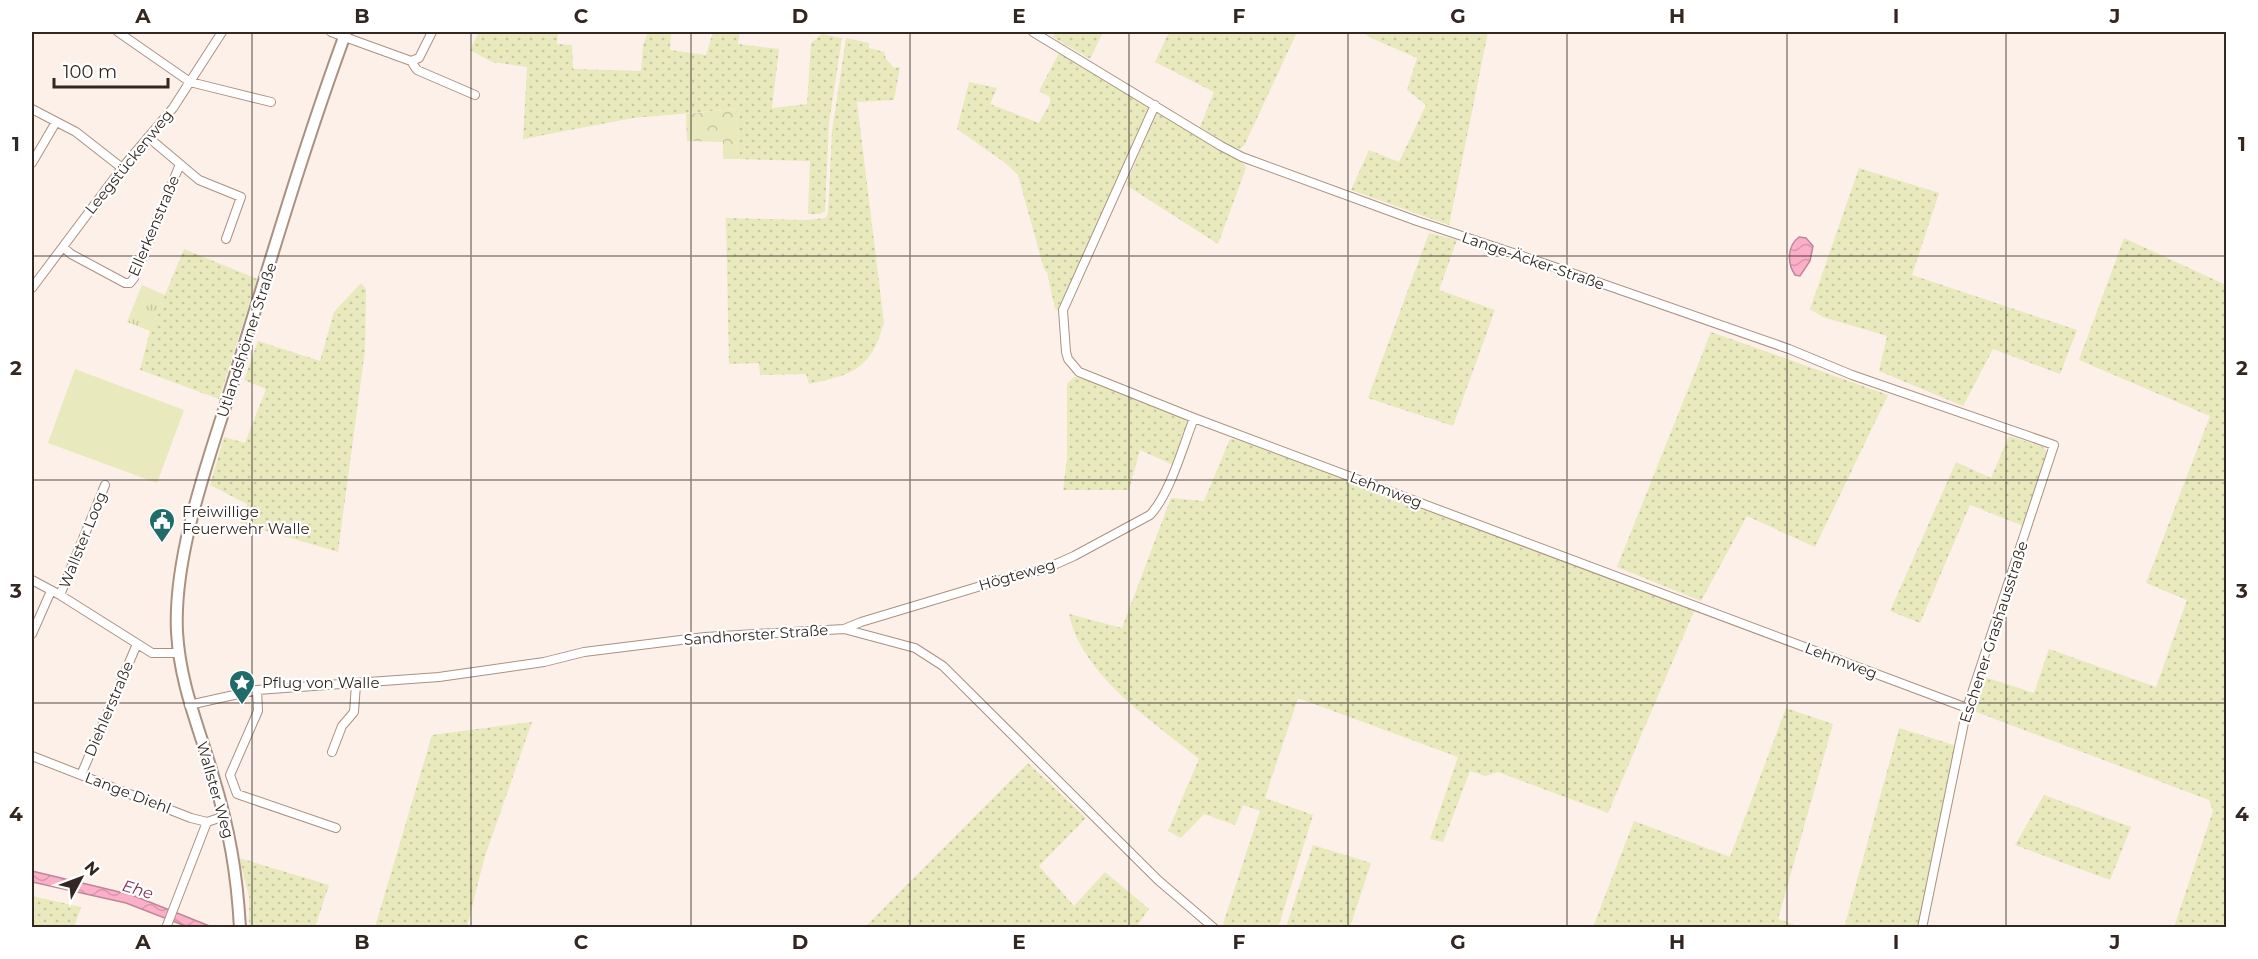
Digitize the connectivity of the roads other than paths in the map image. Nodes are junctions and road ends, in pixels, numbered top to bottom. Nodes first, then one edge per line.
1 (118, 32) edge
2 (222, 32) edge
3 (331, 32) edge
4 (432, 32) edge
5 (1033, 32) edge
6 (345, 34) edge
7 (411, 61) junction
8 (190, 82) junction
9 (475, 95) dead end
10 (271, 102) dead end
11 (1155, 105) junction
12 (32, 109) edge
13 (56, 122) junction
14 (148, 137) junction
15 (32, 163) edge
16 (180, 164) junction
17 (122, 168) junction
18 (226, 238) dead end
19 (63, 247) junction
20 (32, 288) edge
21 (1194, 418) junction
22 (2054, 445) joint
23 (105, 485) dead end
24 (32, 580) edge
25 (51, 591) junction
26 (60, 595) junction
27 (844, 628) junction
28 (32, 634) edge
29 (137, 644) junction
30 (179, 653) junction
31 (356, 684) junction
32 (257, 690) junction
33 (189, 705) junction
34 (1967, 708) junction
35 (332, 752) dead end
36 (32, 756) edge
37 (81, 775) junction
38 (225, 816) junction
39 (207, 822) junction
40 (336, 828) dead end
41 (166, 926) edge
42 (240, 927) edge
43 (1214, 927) edge
44 (1922, 927) edge

1 - 8 street
2 - 8 street, Leegstückenweg
3 - 6 street
4 - 7 street
5 - 11 street, Lange-Äcker-Straße
6 - 7 street
6 - 30 street, Utlandshörner Straße
7 - 9 street
8 - 10 street
8 - 14 street, Leegstückenweg
11 - 21 street, Lehmweg
11 - 22 street, Lange-Äcker-Straße
12 - 13 street
13 - 15 street
13 - 17 street
14 - 16 street
14 - 17 street, Leegstückenweg
16 - 18 street
16 - 19 street, Ellerkenstraße
17 - 19 street, Leegstückenweg
19 - 20 street, Leegstückenweg
21 - 27 street, Högteweg
21 - 34 street, Lehmweg
22 - 34 street, Eschener Grashausstraße
23 - 26 street, Wallster Loog
24 - 25 street, Wallster Loog
25 - 26 street, Wallster Loog
25 - 28 street
26 - 29 street, Wallster Loog
27 - 31 street, Sandhorster Straße
27 - 43 street, Sandhorster Straße
29 - 30 street, Wallster Loog
29 - 37 street, Diehlerstraße
30 - 33 street, Wallster Weg
31 - 32 street, Sandhorster Straße
31 - 35 street
32 - 33 street, Sandhorster Straße
32 - 40 street
33 - 38 street, Wallster Weg
34 - 44 street, Eschener Grashausstraße
36 - 37 street, Lange Diehl
37 - 39 street, Lange Diehl
38 - 39 street
38 - 42 street, Wallster Weg
39 - 41 street

